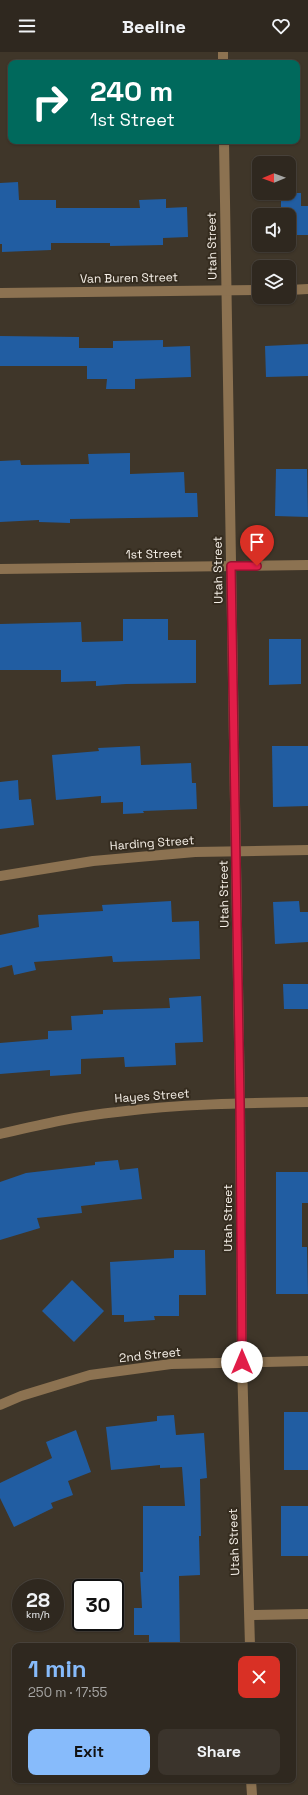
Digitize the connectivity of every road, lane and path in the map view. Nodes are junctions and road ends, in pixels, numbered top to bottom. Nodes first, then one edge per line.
1 (224, 144) edge
2 (308, 289) edge
3 (226, 290) junction
4 (252, 290) edge
5 (296, 290) edge
6 (0, 293) edge
7 (308, 565) edge
8 (231, 566) junction
9 (0, 569) edge
10 (308, 850) edge
11 (236, 852) junction
12 (0, 876) edge
13 (308, 1102) edge
14 (240, 1103) junction
15 (0, 1134) edge
16 (308, 1361) edge
17 (242, 1362) junction
18 (0, 1405) edge
19 (308, 1614) edge
20 (250, 1615) junction
21 (250, 1643) edge
22 (251, 1783) edge
23 (252, 1795) edge

1 - 3 street, Utah Street
2 - 5 street
3 - 4 street, Van Buren Street
3 - 6 street, Van Buren Street
3 - 8 street, Utah Street
7 - 8 street, 1st Street
8 - 9 street, 1st Street
8 - 11 street, Utah Street
10 - 11 street, Harding Street
11 - 12 street, Harding Street
11 - 14 street, Utah Street
13 - 14 street, Hayes Street
14 - 15 street, Hayes Street
14 - 17 street, Utah Street
16 - 17 street, 2nd Street
17 - 18 street, 2nd Street
17 - 20 street, Utah Street
19 - 20 street
20 - 21 street, Utah Street
22 - 23 street

